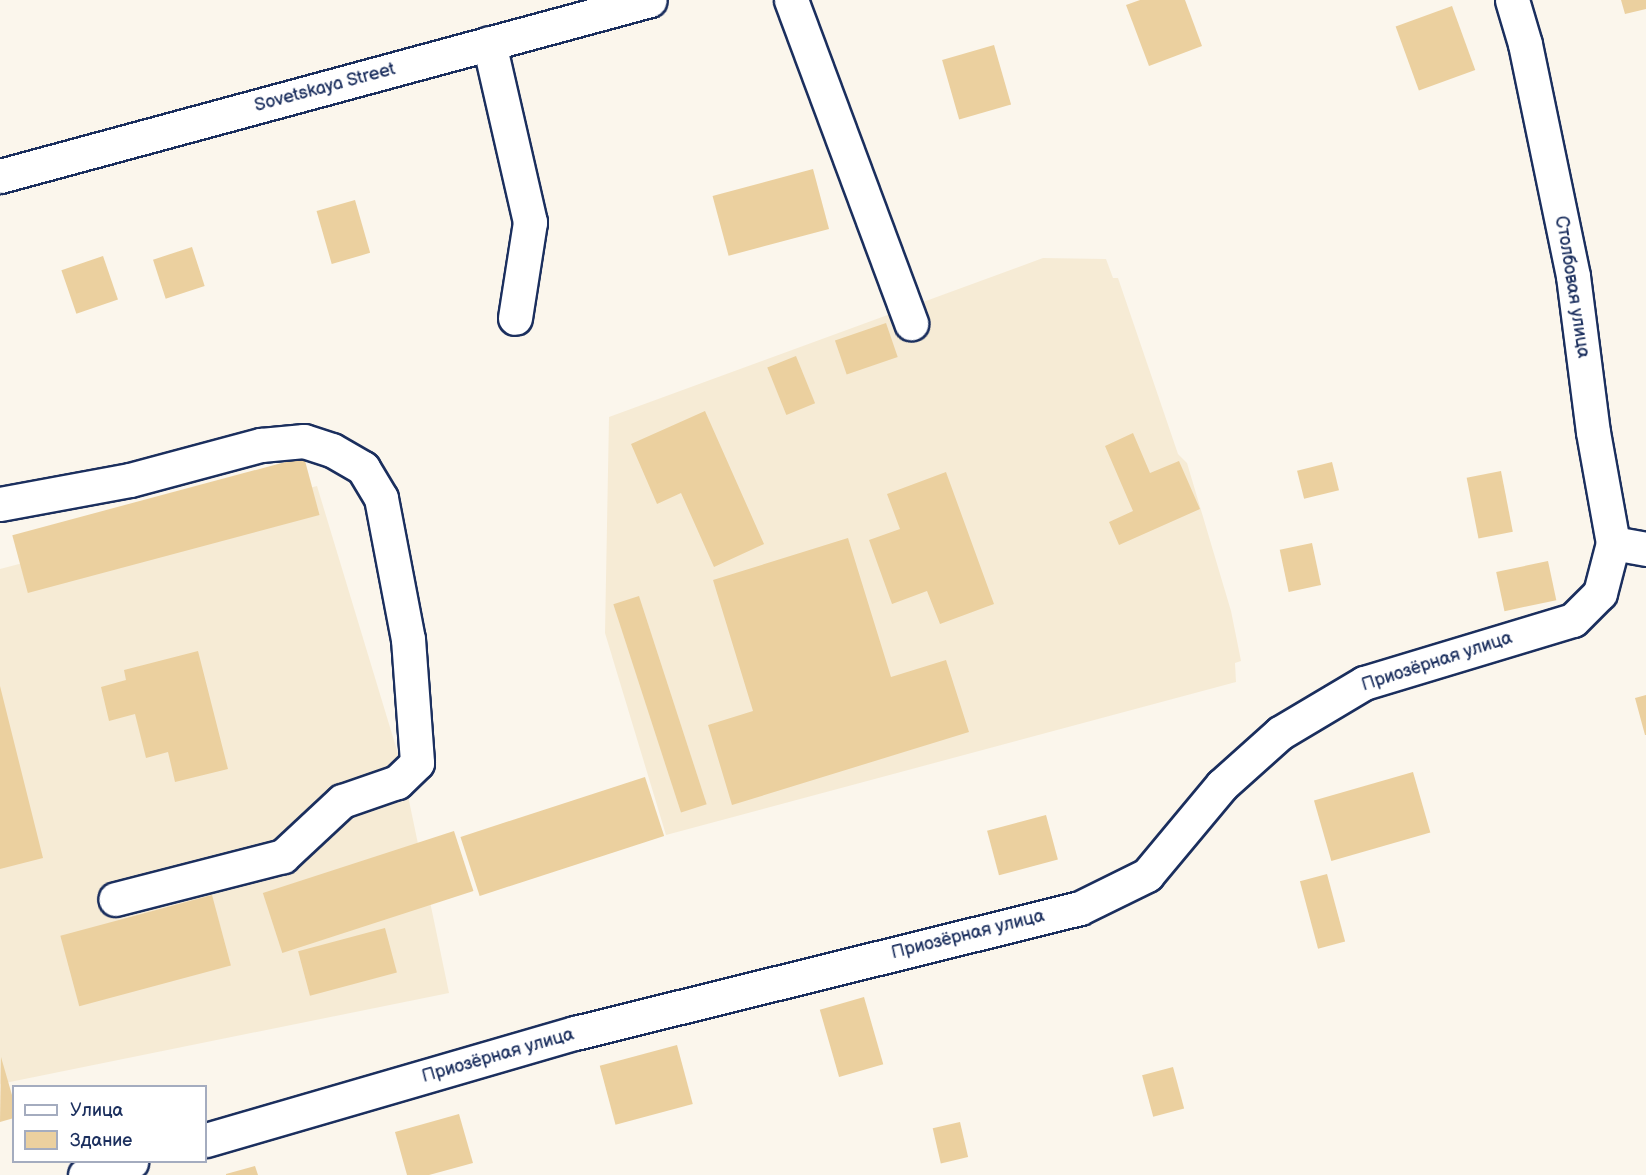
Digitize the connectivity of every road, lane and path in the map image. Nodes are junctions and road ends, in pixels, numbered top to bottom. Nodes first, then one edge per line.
1 (650, 0) edge
2 (791, 0) edge
3 (1512, 0) edge
4 (489, 43) junction
5 (0, 176) edge
6 (515, 318) dead end
7 (911, 323) dead end
8 (0, 504) edge
9 (1613, 543) junction
10 (1646, 549) edge
11 (115, 899) dead end
12 (207, 1140) edge
13 (124, 1163) edge
14 (85, 1175) edge

1 - 4 street, Sovetskaya Street
2 - 7 street
3 - 9 street, Столбовая улица
4 - 5 street, Sovetskaya Street
4 - 6 street
8 - 11 street
9 - 10 street
9 - 12 street, Приозёрная улица
13 - 14 street

